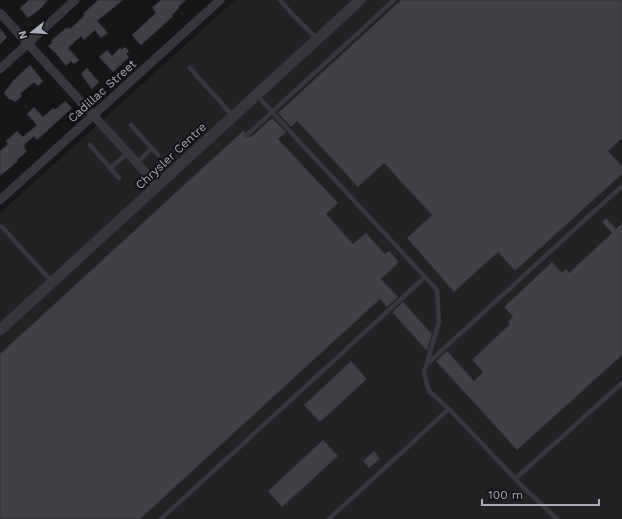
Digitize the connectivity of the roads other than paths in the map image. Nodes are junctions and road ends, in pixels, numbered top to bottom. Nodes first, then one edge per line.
1 (76, 0) edge
2 (220, 0) edge
3 (280, 0) edge
4 (360, 0) edge
5 (394, 0) edge
6 (0, 13) edge
7 (317, 39) junction
8 (28, 43) junction
9 (190, 68) dead end
10 (0, 69) edge
11 (257, 94) junction
12 (272, 112) junction
13 (93, 115) junction
14 (233, 116) junction
15 (130, 124) dead end
16 (248, 134) dead end
17 (90, 145) dead end
18 (152, 148) junction
19 (128, 153) junction
20 (158, 155) dead end
21 (137, 163) junction
22 (110, 168) junction
23 (119, 178) dead end
24 (158, 186) junction
25 (622, 186) edge
26 (0, 200) edge
27 (2, 227) dead end
28 (425, 277) junction
29 (52, 282) junction
30 (0, 330) edge
31 (427, 364) junction
32 (622, 383) edge
33 (449, 409) junction
34 (515, 479) junction
35 (161, 519) edge
36 (329, 519) edge
37 (557, 519) edge

1 - 8 street
2 - 13 street, Cadillac Street
3 - 7 lane
4 - 7 street, Chrysler Centre
5 - 12 lane
6 - 8 street
7 - 11 street, Chrysler Centre
8 - 10 street
8 - 13 street
9 - 14 lane
11 - 12 lane
11 - 14 street, Chrysler Centre
12 - 16 lane
12 - 28 lane
13 - 19 street
13 - 26 street, Cadillac Street
14 - 24 street, Chrysler Centre
15 - 18 lane
17 - 22 lane
18 - 20 lane
18 - 21 lane
19 - 21 street
19 - 22 lane
21 - 24 street
22 - 23 lane
24 - 29 street, Chrysler Centre
25 - 31 lane
27 - 29 lane
28 - 31 lane
28 - 35 lane
29 - 30 street, Chrysler Centre
31 - 33 lane
32 - 34 lane
33 - 34 lane
33 - 36 lane
34 - 37 lane

